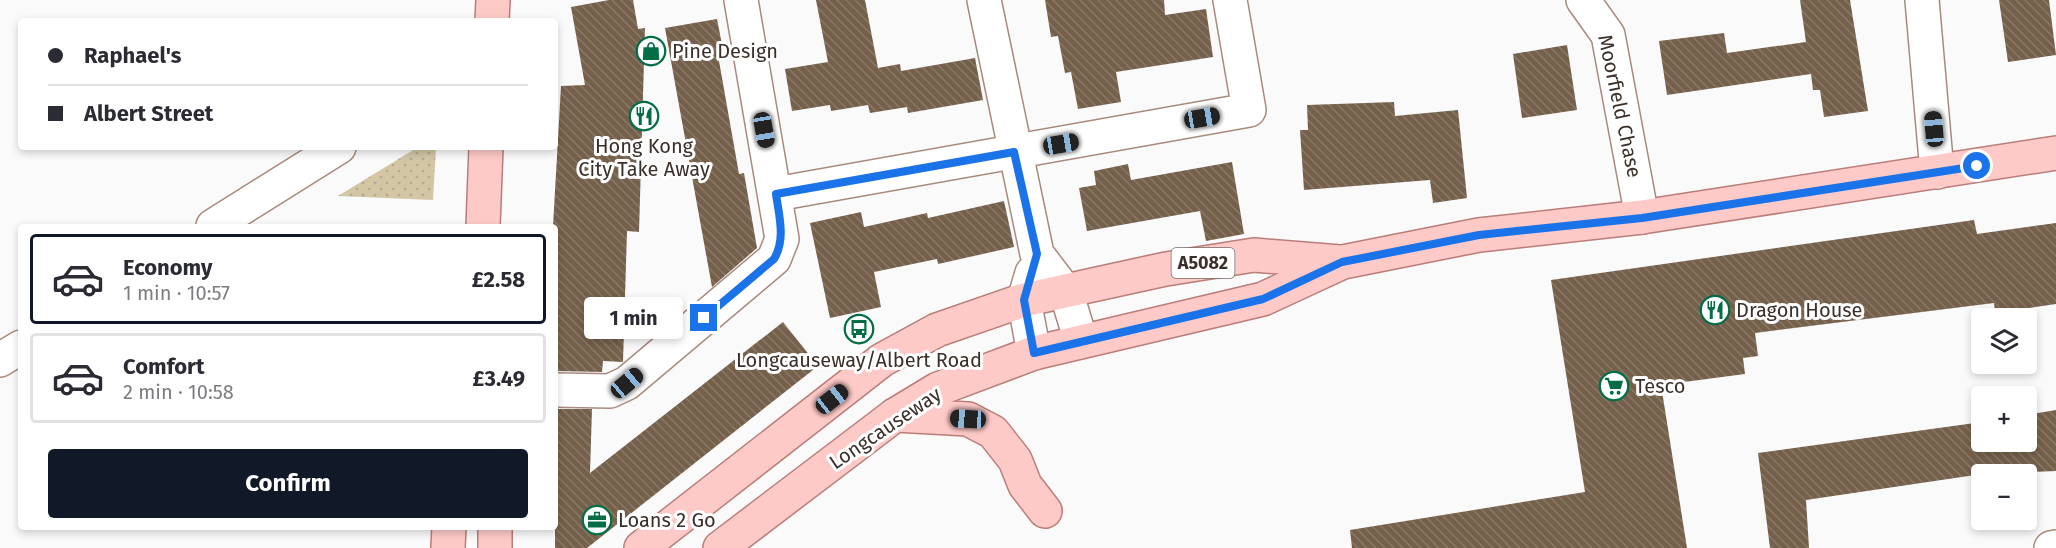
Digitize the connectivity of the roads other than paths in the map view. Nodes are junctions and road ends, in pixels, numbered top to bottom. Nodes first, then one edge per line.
1 (493, 0) edge
2 (741, 0) edge
3 (984, 0) edge
4 (1230, 0) edge
5 (1583, 0) edge
6 (1922, 0) edge
7 (492, 18) edge
8 (334, 150) edge
9 (486, 150) edge
10 (1014, 152) junction
11 (2056, 153) edge
12 (1937, 172) junction
13 (776, 194) junction
14 (1642, 218) junction
15 (216, 224) edge
16 (483, 224) edge
17 (1037, 254) junction
18 (1342, 262) junction
19 (1066, 292) junction
20 (1024, 300) junction
21 (1081, 341) junction
22 (18, 349) edge
23 (1034, 353) junction
24 (0, 360) edge
25 (558, 390) edge
26 (895, 415) junction
27 (1045, 511) dead end
28 (449, 530) edge
29 (495, 530) edge
30 (730, 542) edge
31 (2056, 547) edge
32 (448, 548) edge
33 (495, 548) edge
34 (641, 548) edge
35 (701, 548) edge
36 (2051, 548) edge

1 - 7 main road
2 - 13 street
3 - 10 street
4 - 10 street
5 - 14 street, Moorfield Chase
6 - 12 street
8 - 15 street
9 - 16 main road
10 - 13 street
10 - 17 street
11 - 12 main road, Longcauseway / A5082
12 - 14 main road, Longcauseway / A5082
13 - 25 street
14 - 18 main road, Longcauseway / A5082
17 - 19 street
17 - 20 street
18 - 19 main road, Longcauseway / A5082
18 - 21 main road, Longcauseway / A5082
19 - 20 main road, Longcauseway / A5082
19 - 21 street
20 - 23 street
20 - 34 main road, Longcauseway / A5082
21 - 23 main road, Longcauseway / A5082
22 - 24 street
23 - 26 main road, Longcauseway / A5082
26 - 27 main road
26 - 30 main road, Longcauseway / A5082
28 - 32 main road
29 - 33 main road
30 - 35 main road, Longcauseway
31 - 36 street

